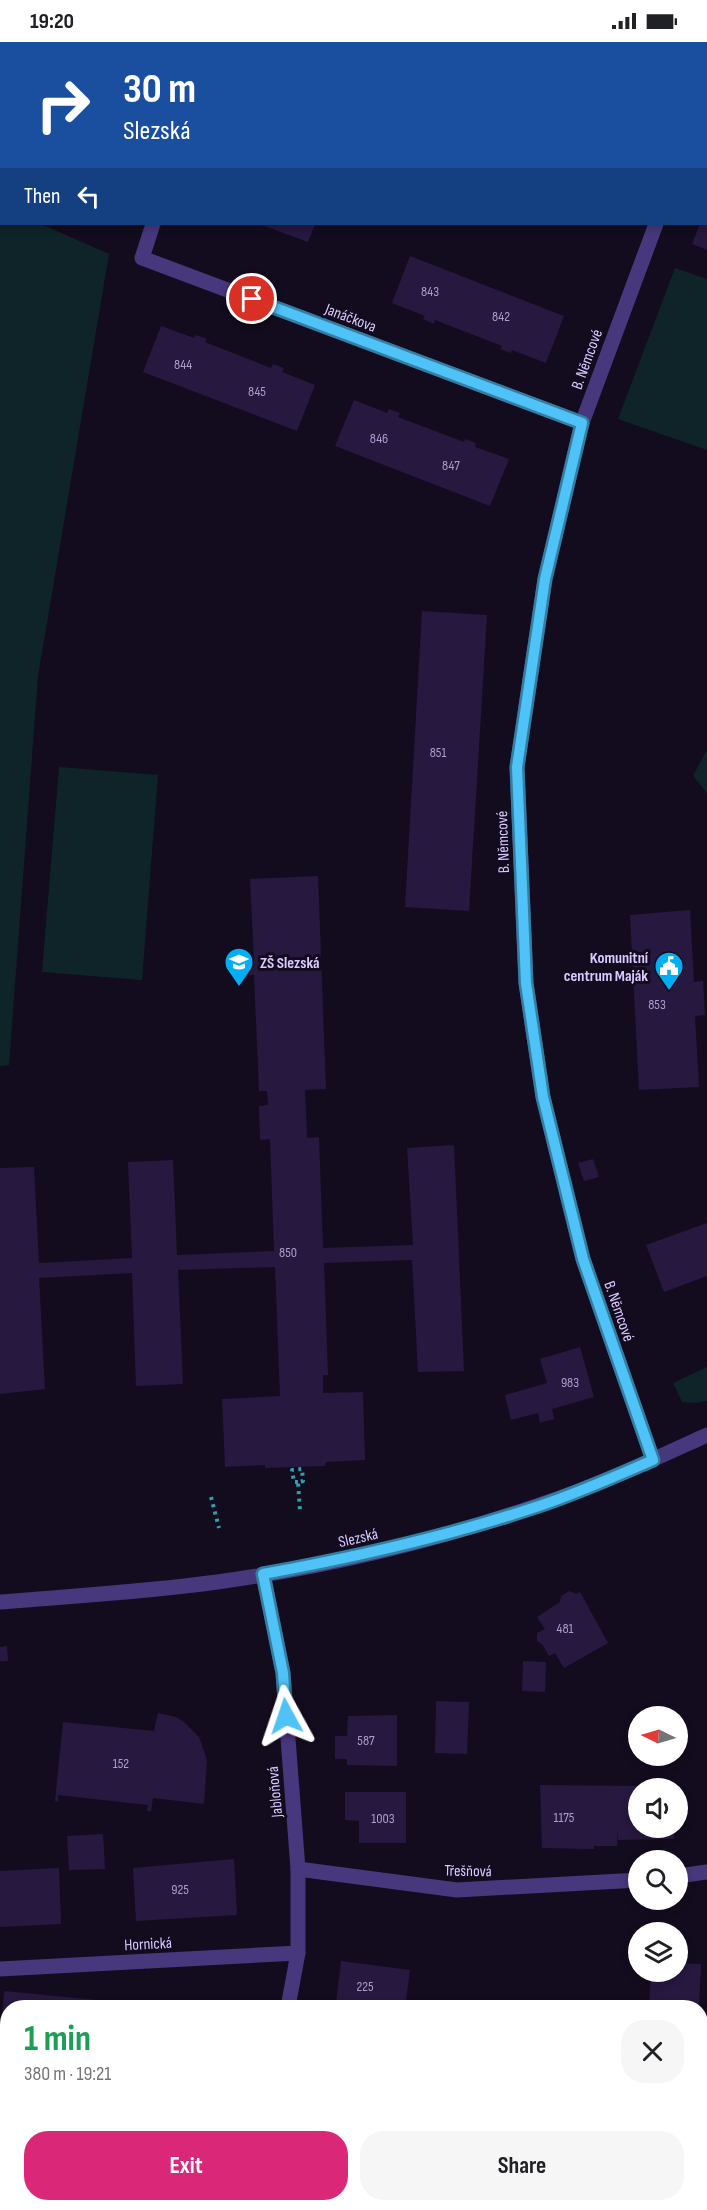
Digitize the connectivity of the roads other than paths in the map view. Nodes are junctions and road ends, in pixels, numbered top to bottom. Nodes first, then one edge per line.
1 (153, 225) edge
2 (656, 225) edge
3 (582, 423) junction
4 (707, 1435) edge
5 (653, 1460) junction
6 (263, 1574) junction
7 (0, 1602) edge
8 (298, 1869) junction
9 (707, 1872) edge
10 (688, 1875) edge
11 (628, 1881) edge
12 (298, 1953) junction
13 (0, 1969) edge
14 (289, 2000) edge

1 - 3 street, Janáčkova
2 - 3 street, B. Němcové
3 - 5 street, B. Němcové
4 - 5 street, Slezská
5 - 6 street, Slezská
6 - 7 street, Slezská
6 - 8 street, Jabloňová
8 - 11 street, Třešňová
8 - 12 street, Jabloňová
9 - 10 street
12 - 13 street, Hornická
12 - 14 street, Jabloňová

